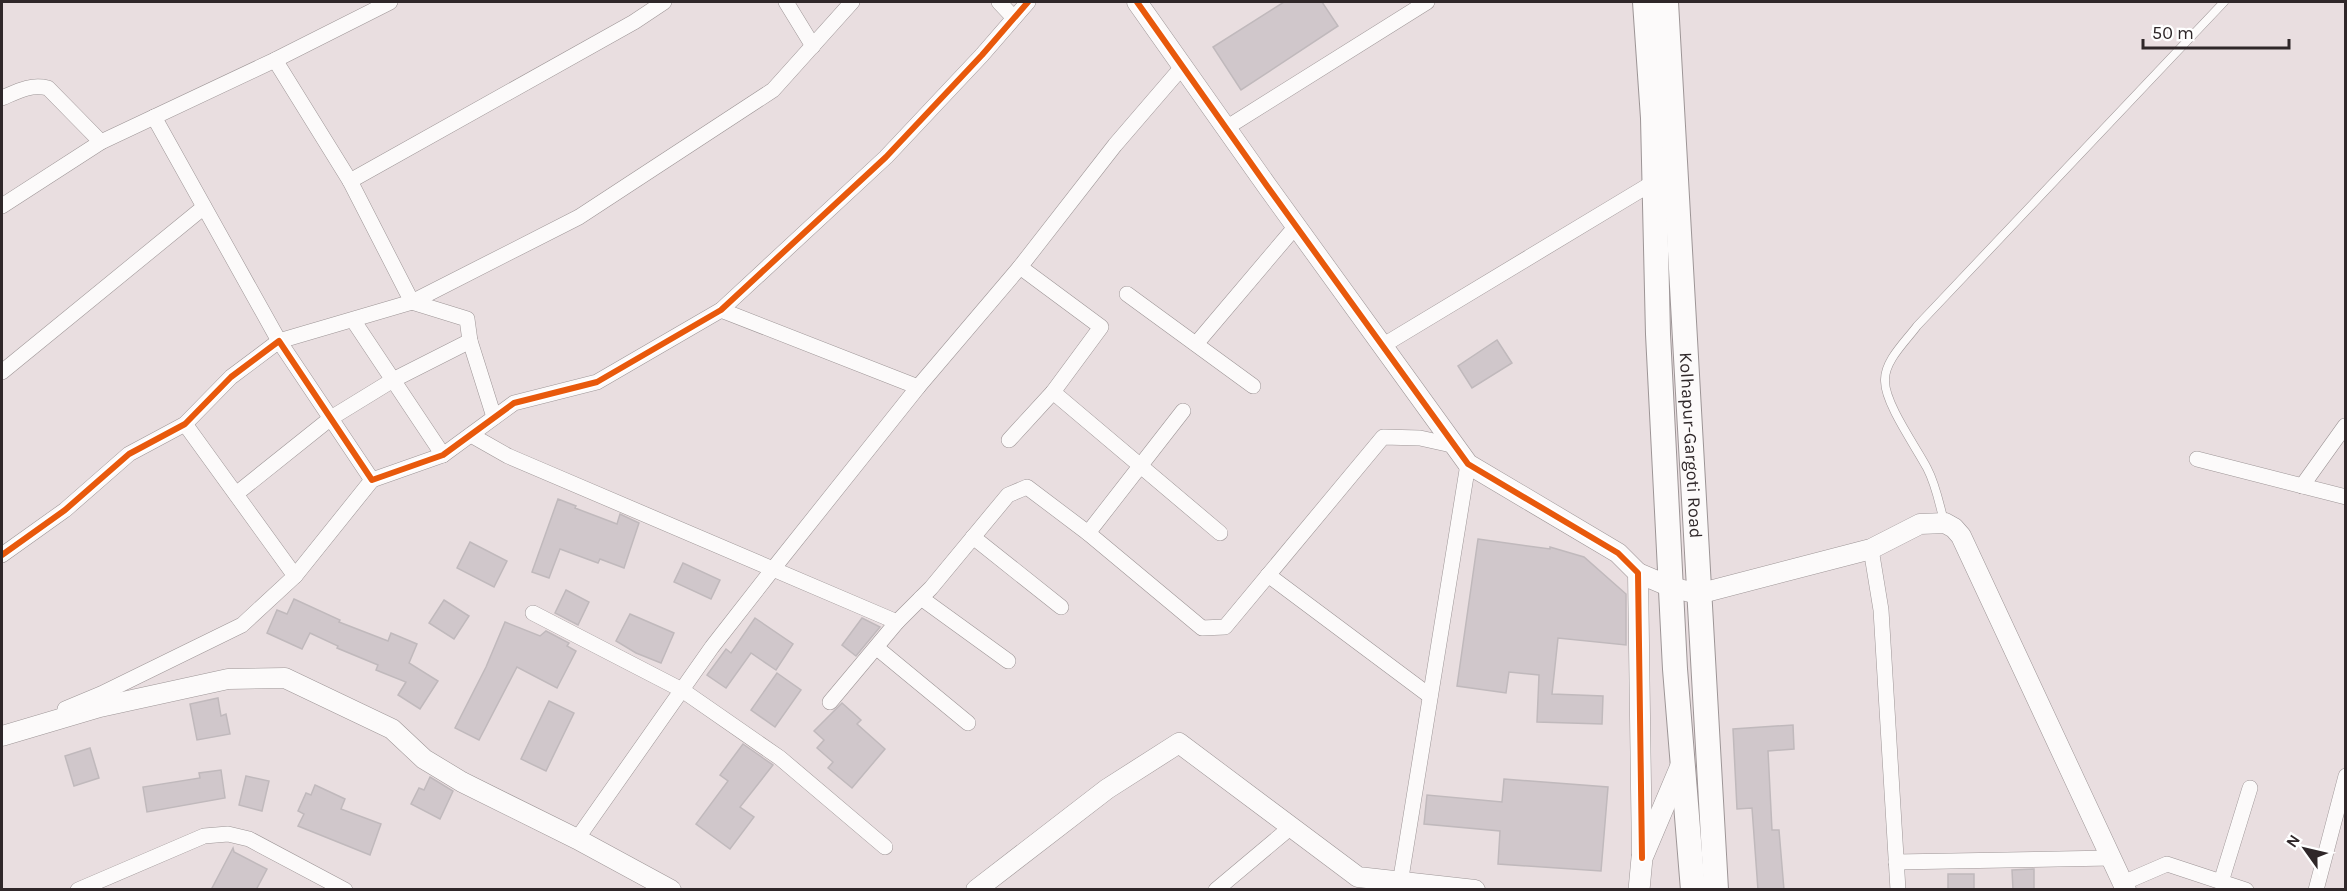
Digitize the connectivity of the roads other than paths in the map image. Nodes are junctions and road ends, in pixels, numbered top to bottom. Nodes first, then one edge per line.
1 (390, 2) edge
2 (664, 2) edge
3 (786, 2) edge
4 (852, 2) edge
5 (999, 2) edge
6 (1028, 2) edge
7 (1137, 2) edge
8 (1427, 2) edge
9 (1645, 2) edge
10 (1666, 2) edge
11 (2224, 2) edge
12 (1014, 18) junction
13 (813, 46) junction
14 (275, 60) junction
15 (1183, 66) junction
16 (2, 98) edge
17 (154, 117) junction
18 (1226, 128) junction
19 (101, 142) junction
20 (350, 181) junction
21 (1654, 182) junction
22 (2, 206) edge
23 (204, 207) junction
24 (1296, 226) junction
25 (1020, 267) junction
26 (1127, 294) dead end
27 (412, 302) junction
28 (721, 310) junction
29 (353, 320) junction
30 (279, 341) junction
31 (470, 341) junction
32 (1196, 344) junction
33 (1382, 346) junction
34 (2, 372) edge
35 (393, 380) junction
36 (1253, 386) dead end
37 (918, 387) junction
38 (1053, 392) junction
39 (1183, 411) dead end
40 (494, 417) junction
41 (331, 418) junction
42 (185, 424) junction
43 (2345, 426) edge
44 (471, 435) junction
45 (1009, 440) dead end
46 (1456, 446) junction
47 (443, 455) junction
48 (2197, 459) dead end
49 (1468, 464) junction
50 (1140, 465) junction
51 (372, 480) junction
52 (2302, 486) junction
53 (236, 494) junction
54 (2346, 497) edge
55 (1945, 523) junction
56 (1088, 533) junction
57 (1220, 533) dead end
58 (973, 537) junction
59 (1871, 549) junction
60 (2, 555) edge
61 (773, 568) junction
62 (1638, 573) junction
63 (1268, 575) junction
64 (296, 576) junction
65 (1671, 587) junction
66 (1698, 594) junction
67 (921, 598) junction
68 (1061, 607) dead end
69 (533, 613) dead end
70 (897, 622) junction
71 (877, 648) junction
72 (1008, 662) dead end
73 (682, 690) junction
74 (1430, 696) junction
75 (830, 702) dead end
76 (968, 723) dead end
77 (2, 736) edge
78 (1684, 761) junction
79 (2346, 776) edge
80 (2250, 788) dead end
81 (1292, 827) junction
82 (577, 839) junction
83 (885, 847) dead end
84 (1642, 858) junction
85 (2111, 858) junction
86 (1896, 862) junction
87 (2221, 882) junction
88 (1230, 884) edge
89 (1399, 886) edge
90 (2125, 886) edge
91 (78, 890) edge
92 (345, 890) edge
93 (671, 890) edge
94 (976, 890) edge
95 (1216, 890) edge
96 (1475, 890) edge
97 (1639, 890) edge
98 (1693, 890) edge
99 (1716, 890) edge
100 (1898, 890) edge
101 (2246, 890) edge
102 (2316, 890) edge

1 - 14 street
2 - 20 street
3 - 13 street
4 - 13 street
5 - 12 street
6 - 12 street
7 - 15 street
8 - 18 street
9 - 21 main road
10 - 66 main road, Kolhapur-Gargoti Road
11 - 55 lane
12 - 28 street
13 - 27 street
14 - 17 street
14 - 20 street
15 - 18 street
15 - 25 street
16 - 19 street
17 - 19 street
17 - 23 street
18 - 24 street
19 - 22 street
20 - 27 street
21 - 33 street
21 - 65 main road
23 - 30 street
23 - 34 street
24 - 32 street
24 - 33 street
25 - 37 street
25 - 38 street
26 - 32 street
27 - 29 street
27 - 31 street
28 - 37 street
28 - 40 street
29 - 30 street
29 - 35 street
30 - 41 street
30 - 42 street
31 - 35 street
31 - 40 street
32 - 36 street
33 - 46 street
35 - 41 street
35 - 47 street
37 - 61 street
38 - 45 street
38 - 50 street
39 - 50 street
40 - 44 street
41 - 51 street
41 - 53 street
42 - 53 street
42 - 60 street
43 - 52 street
44 - 47 street
44 - 61 street
46 - 49 street
46 - 63 street
47 - 51 street
48 - 52 street
49 - 62 street
49 - 74 street
50 - 56 street
50 - 57 street
51 - 64 street
52 - 54 street
53 - 64 street
55 - 59 street
55 - 85 street
56 - 58 street
56 - 63 street
58 - 67 street
58 - 68 street
59 - 66 street
59 - 86 street
61 - 70 street
61 - 73 street
62 - 65 street
62 - 84 street
63 - 74 street
64 - 77 street
65 - 66 street
65 - 78 main road
66 - 99 main road, Kolhapur-Gargoti Road
67 - 70 street
67 - 72 street
69 - 73 street
70 - 71 street
71 - 75 street
71 - 76 street
73 - 82 street
73 - 83 street
74 - 89 street
77 - 82 street
78 - 84 main road
78 - 98 main road
79 - 102 street
80 - 87 street
81 - 88 street
81 - 89 street
81 - 94 street
82 - 93 street
84 - 97 main road
85 - 86 street
85 - 90 street
86 - 100 street
87 - 90 street
87 - 101 street
88 - 95 street
89 - 96 street
91 - 92 street

